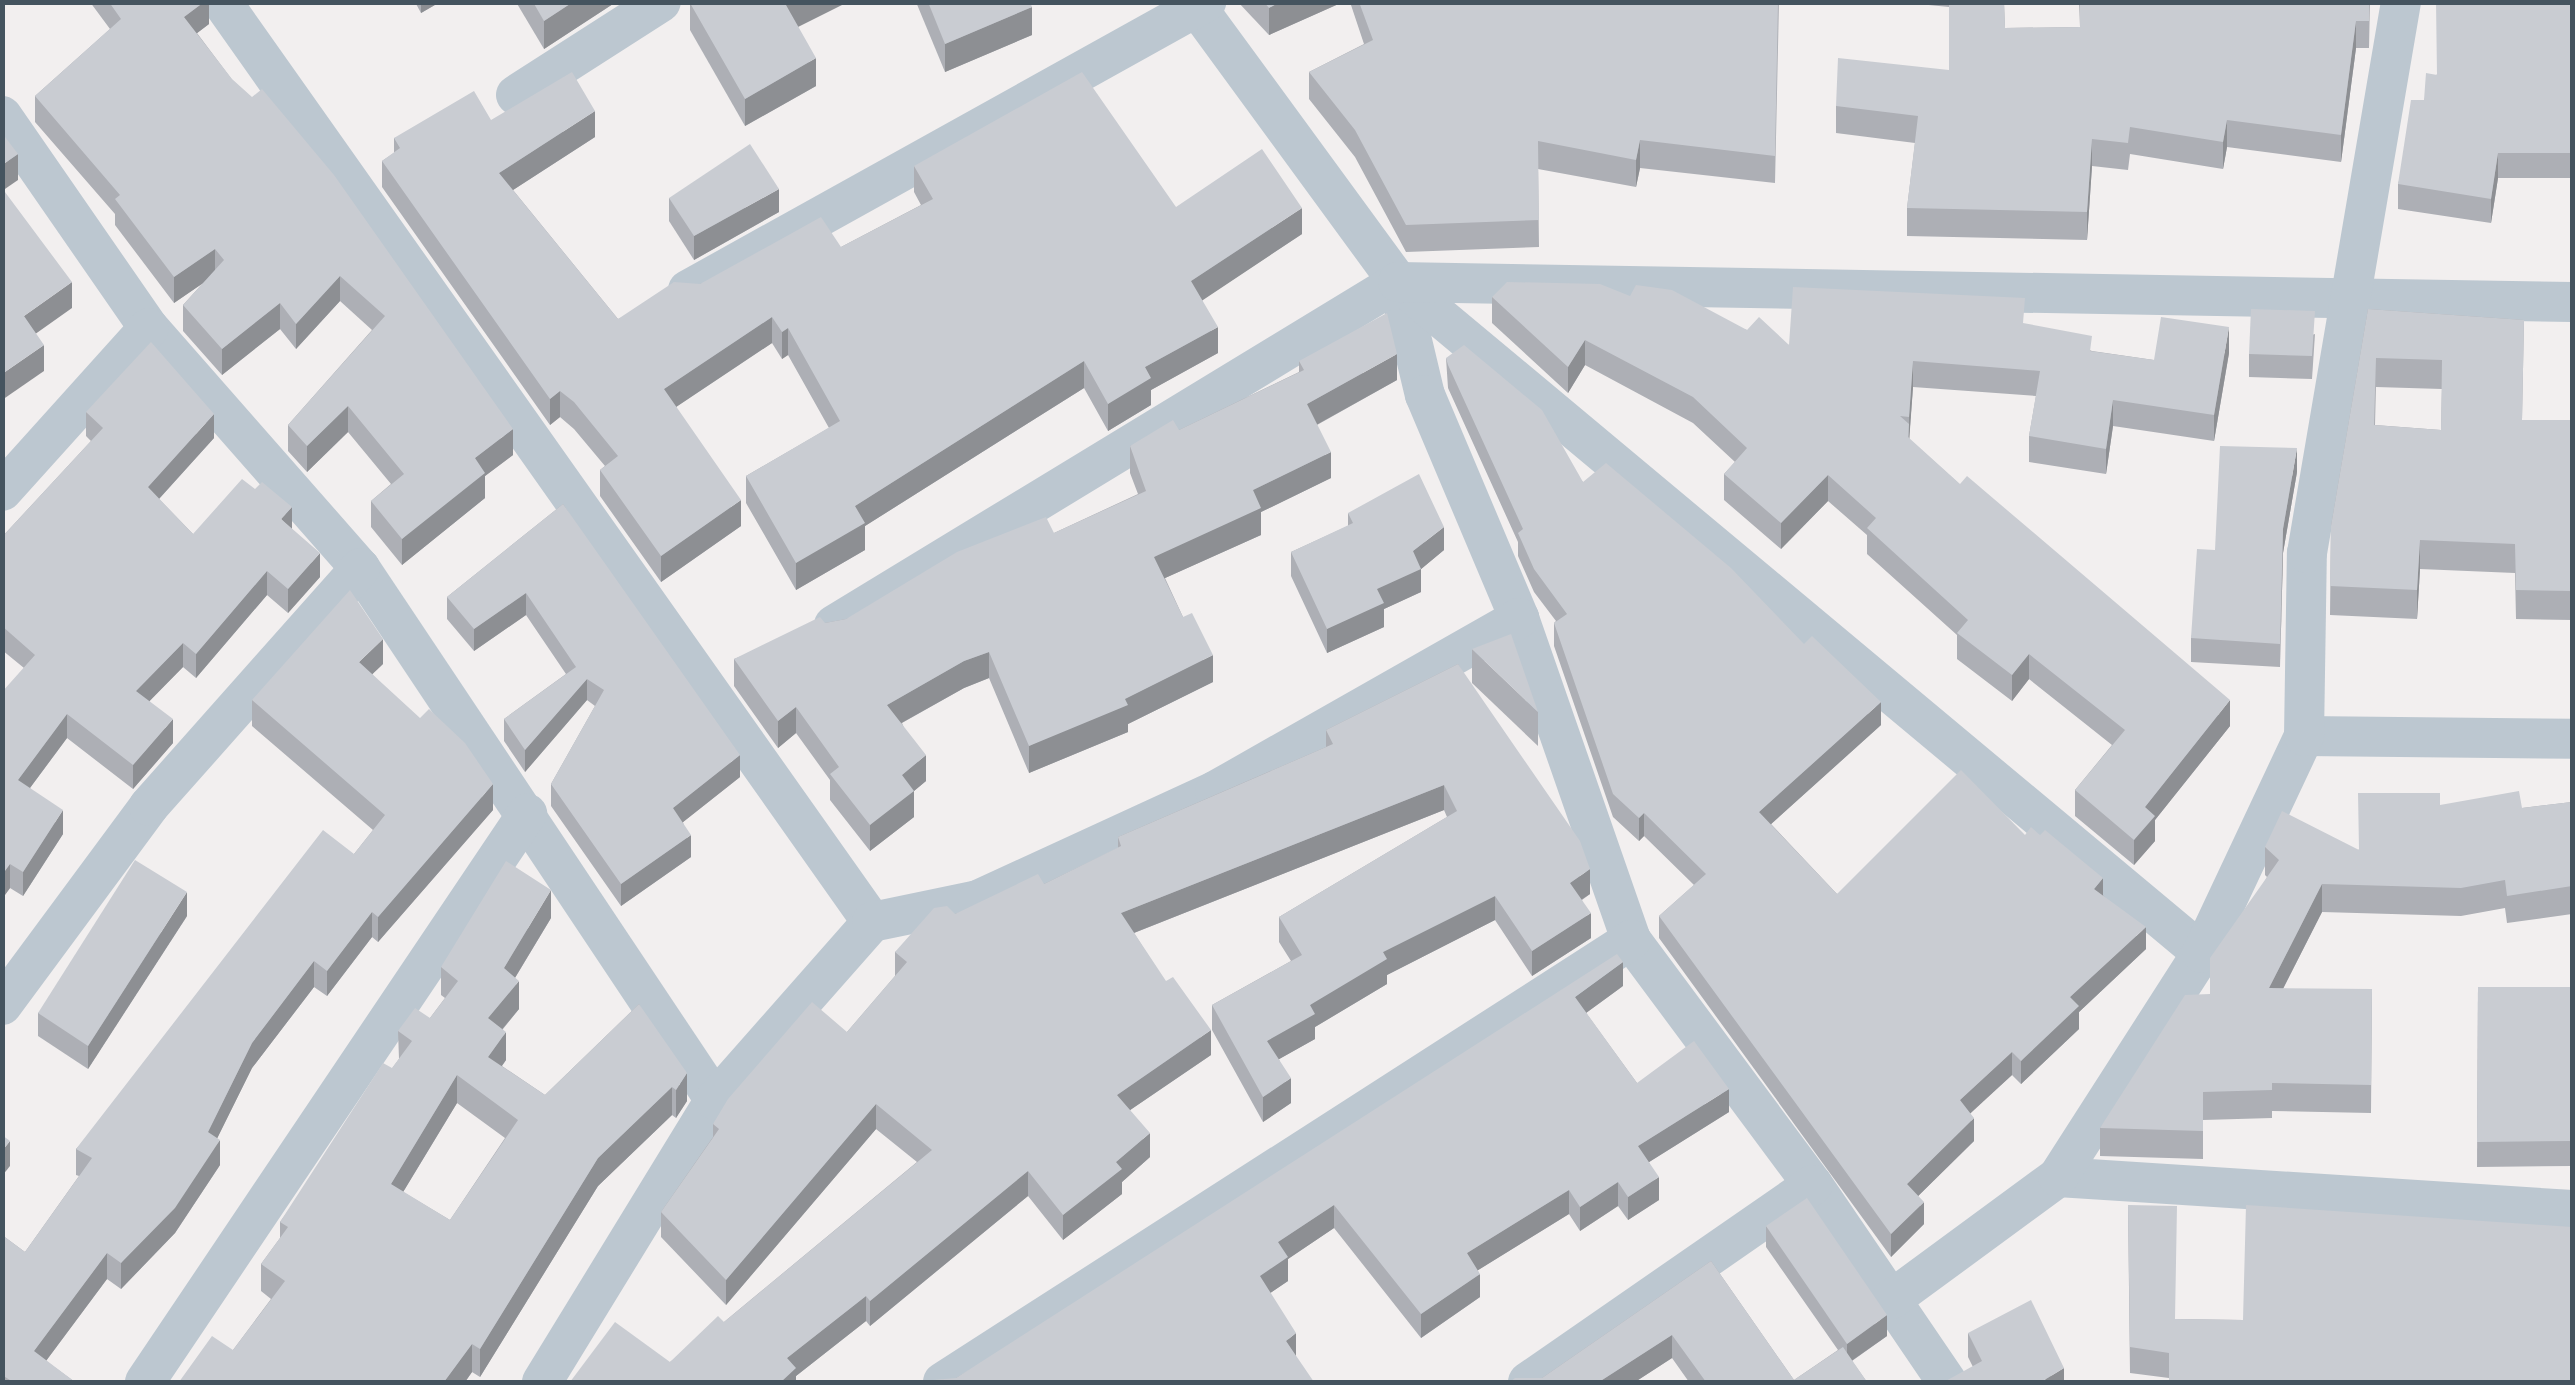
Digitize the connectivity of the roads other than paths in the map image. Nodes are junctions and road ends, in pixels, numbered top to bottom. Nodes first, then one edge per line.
1 (222, 2) edge
2 (661, 2) edge
3 (2400, 2) edge
4 (1198, 4) edge
5 (516, 95) dead end
6 (5, 124) edge
7 (1398, 282) junction
8 (688, 290) edge
9 (2346, 298) junction
10 (2572, 302) edge
11 (149, 328) junction
12 (2, 491) edge
13 (360, 568) junction
14 (1518, 618) junction
15 (834, 625) edge
16 (2304, 736) junction
17 (2572, 740) edge
18 (527, 814) junction
19 (872, 922) junction
20 (1631, 940) junction
21 (2202, 953) junction
22 (2, 1006) edge
23 (715, 1100) junction
24 (2058, 1177) junction
25 (1813, 1184) junction
26 (2572, 1210) edge
27 (1892, 1299) junction
28 (145, 1382) edge
29 (542, 1382) edge
30 (943, 1382) edge
31 (1528, 1382) edge
32 (1948, 1382) edge

1 - 19 street
2 - 5 street
3 - 9 street
4 - 7 street
4 - 8 street
6 - 11 street
7 - 9 street
7 - 14 street
7 - 15 street
7 - 21 street
9 - 10 street
9 - 16 street
11 - 12 street
11 - 13 street
13 - 18 street
13 - 22 street
14 - 19 street
14 - 20 street
16 - 17 street
16 - 21 street
18 - 23 street
18 - 28 street
19 - 23 street
20 - 25 street
20 - 30 street
21 - 24 street
23 - 29 street
24 - 26 street
24 - 27 street
25 - 27 street
25 - 31 street
27 - 32 street

